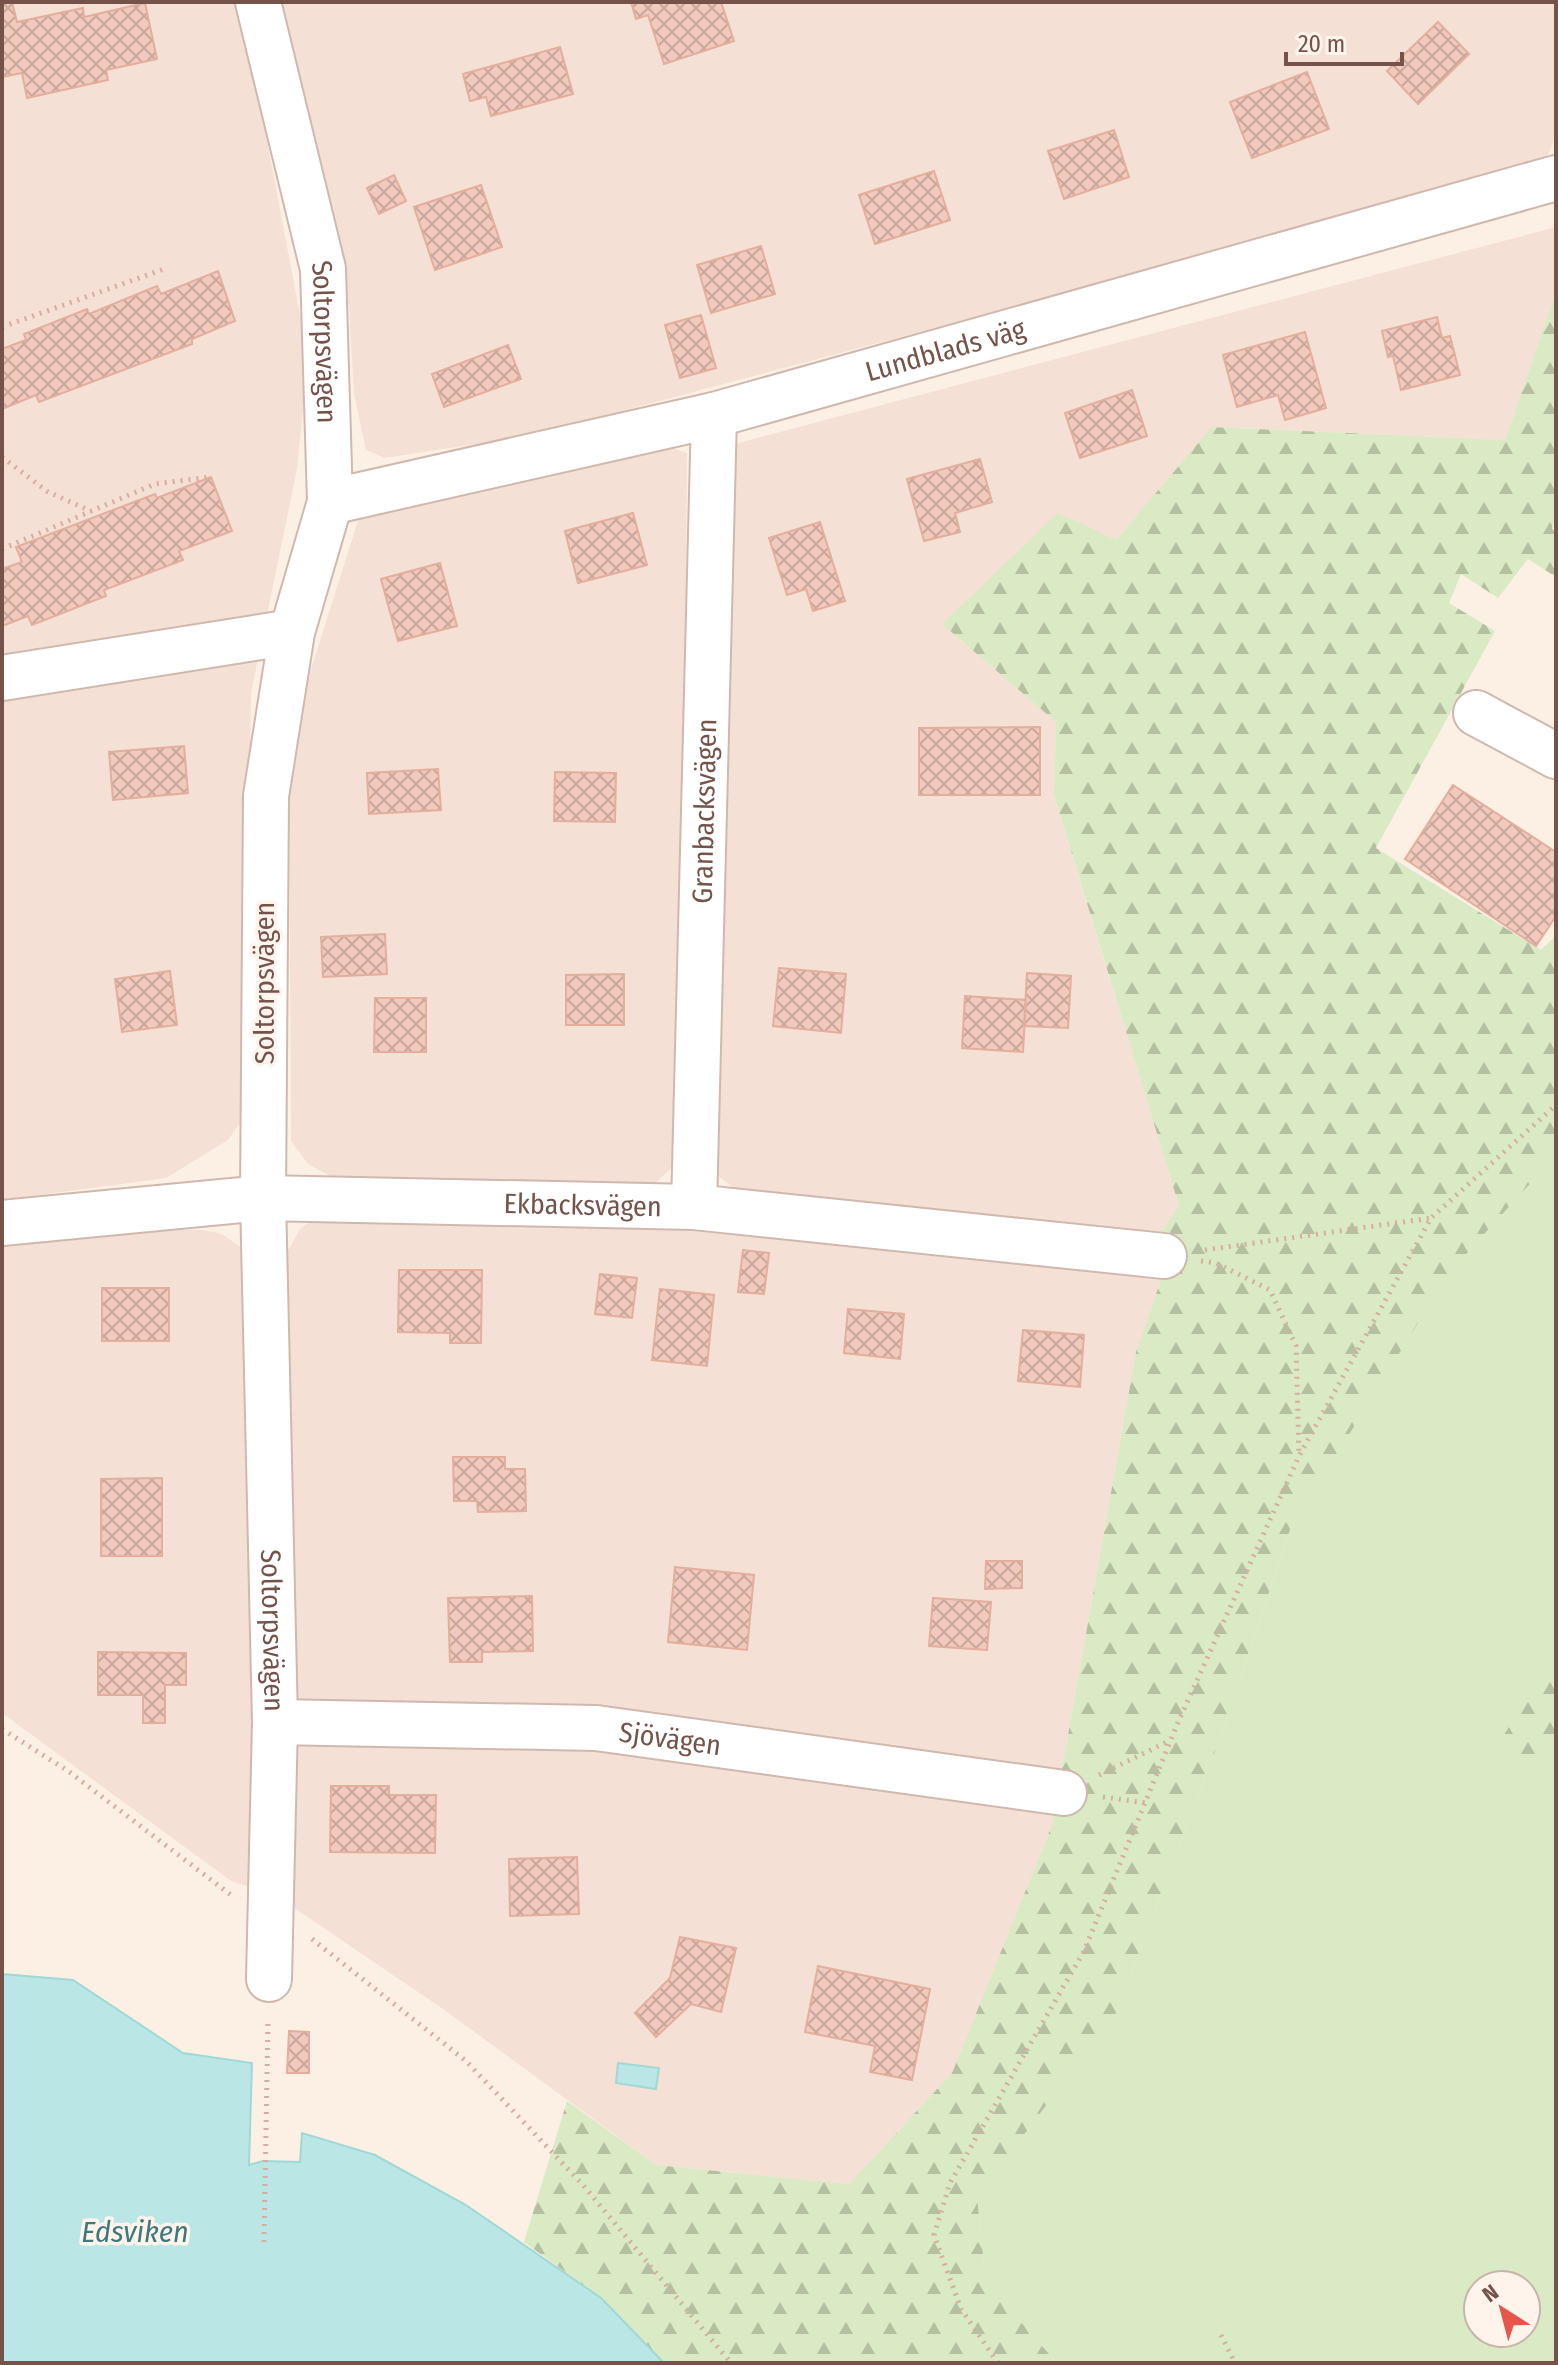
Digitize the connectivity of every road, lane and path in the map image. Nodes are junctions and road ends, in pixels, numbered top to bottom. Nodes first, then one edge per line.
1 (258, 2) edge
2 (1556, 178) edge
3 (167, 268) dead end
4 (2, 327) edge
5 (714, 415) junction
6 (2, 457) edge
7 (211, 477) dead end
8 (330, 502) junction
9 (92, 511) junction
10 (2, 549) edge
11 (292, 632) junction
12 (2, 678) edge
13 (1476, 713) dead end
14 (1556, 756) edge
15 (1556, 1105) edge
16 (263, 1198) junction
17 (694, 1207) junction
18 (1431, 1218) junction
19 (2, 1223) edge
20 (1164, 1256) junction
21 (1299, 1456) junction
22 (275, 1722) junction
23 (2, 1729) edge
24 (1171, 1740) junction
25 (1064, 1793) junction
26 (1146, 1803) junction
27 (271, 1913) junction
28 (269, 1979) joint
29 (264, 2242) dead end
30 (1221, 2335) dead end
31 (731, 2363) edge
32 (998, 2363) edge
33 (1235, 2363) edge

1 - 8 street, Soltorpsvägen
2 - 5 street, Lundblads väg
3 - 4 path
5 - 8 street, Lundblads väg
5 - 17 street, Granbacksvägen
6 - 9 path
7 - 9 path
8 - 11 street, Soltorpsvägen
9 - 10 path
11 - 12 street
11 - 16 street, Soltorpsvägen
13 - 14 street
15 - 18 path
16 - 17 street, Ekbacksvägen
16 - 19 street, Ekbacksvägen
16 - 22 street, Soltorpsvägen
17 - 20 street, Ekbacksvägen
18 - 20 path
18 - 21 path
20 - 21 path
21 - 24 path
22 - 25 street, Sjövägen
22 - 27 street, Soltorpsvägen
23 - 27 path
24 - 25 path
24 - 26 path
25 - 26 path
26 - 32 path
27 - 28 street, Soltorpsvägen
27 - 31 path
28 - 29 path
30 - 33 path

